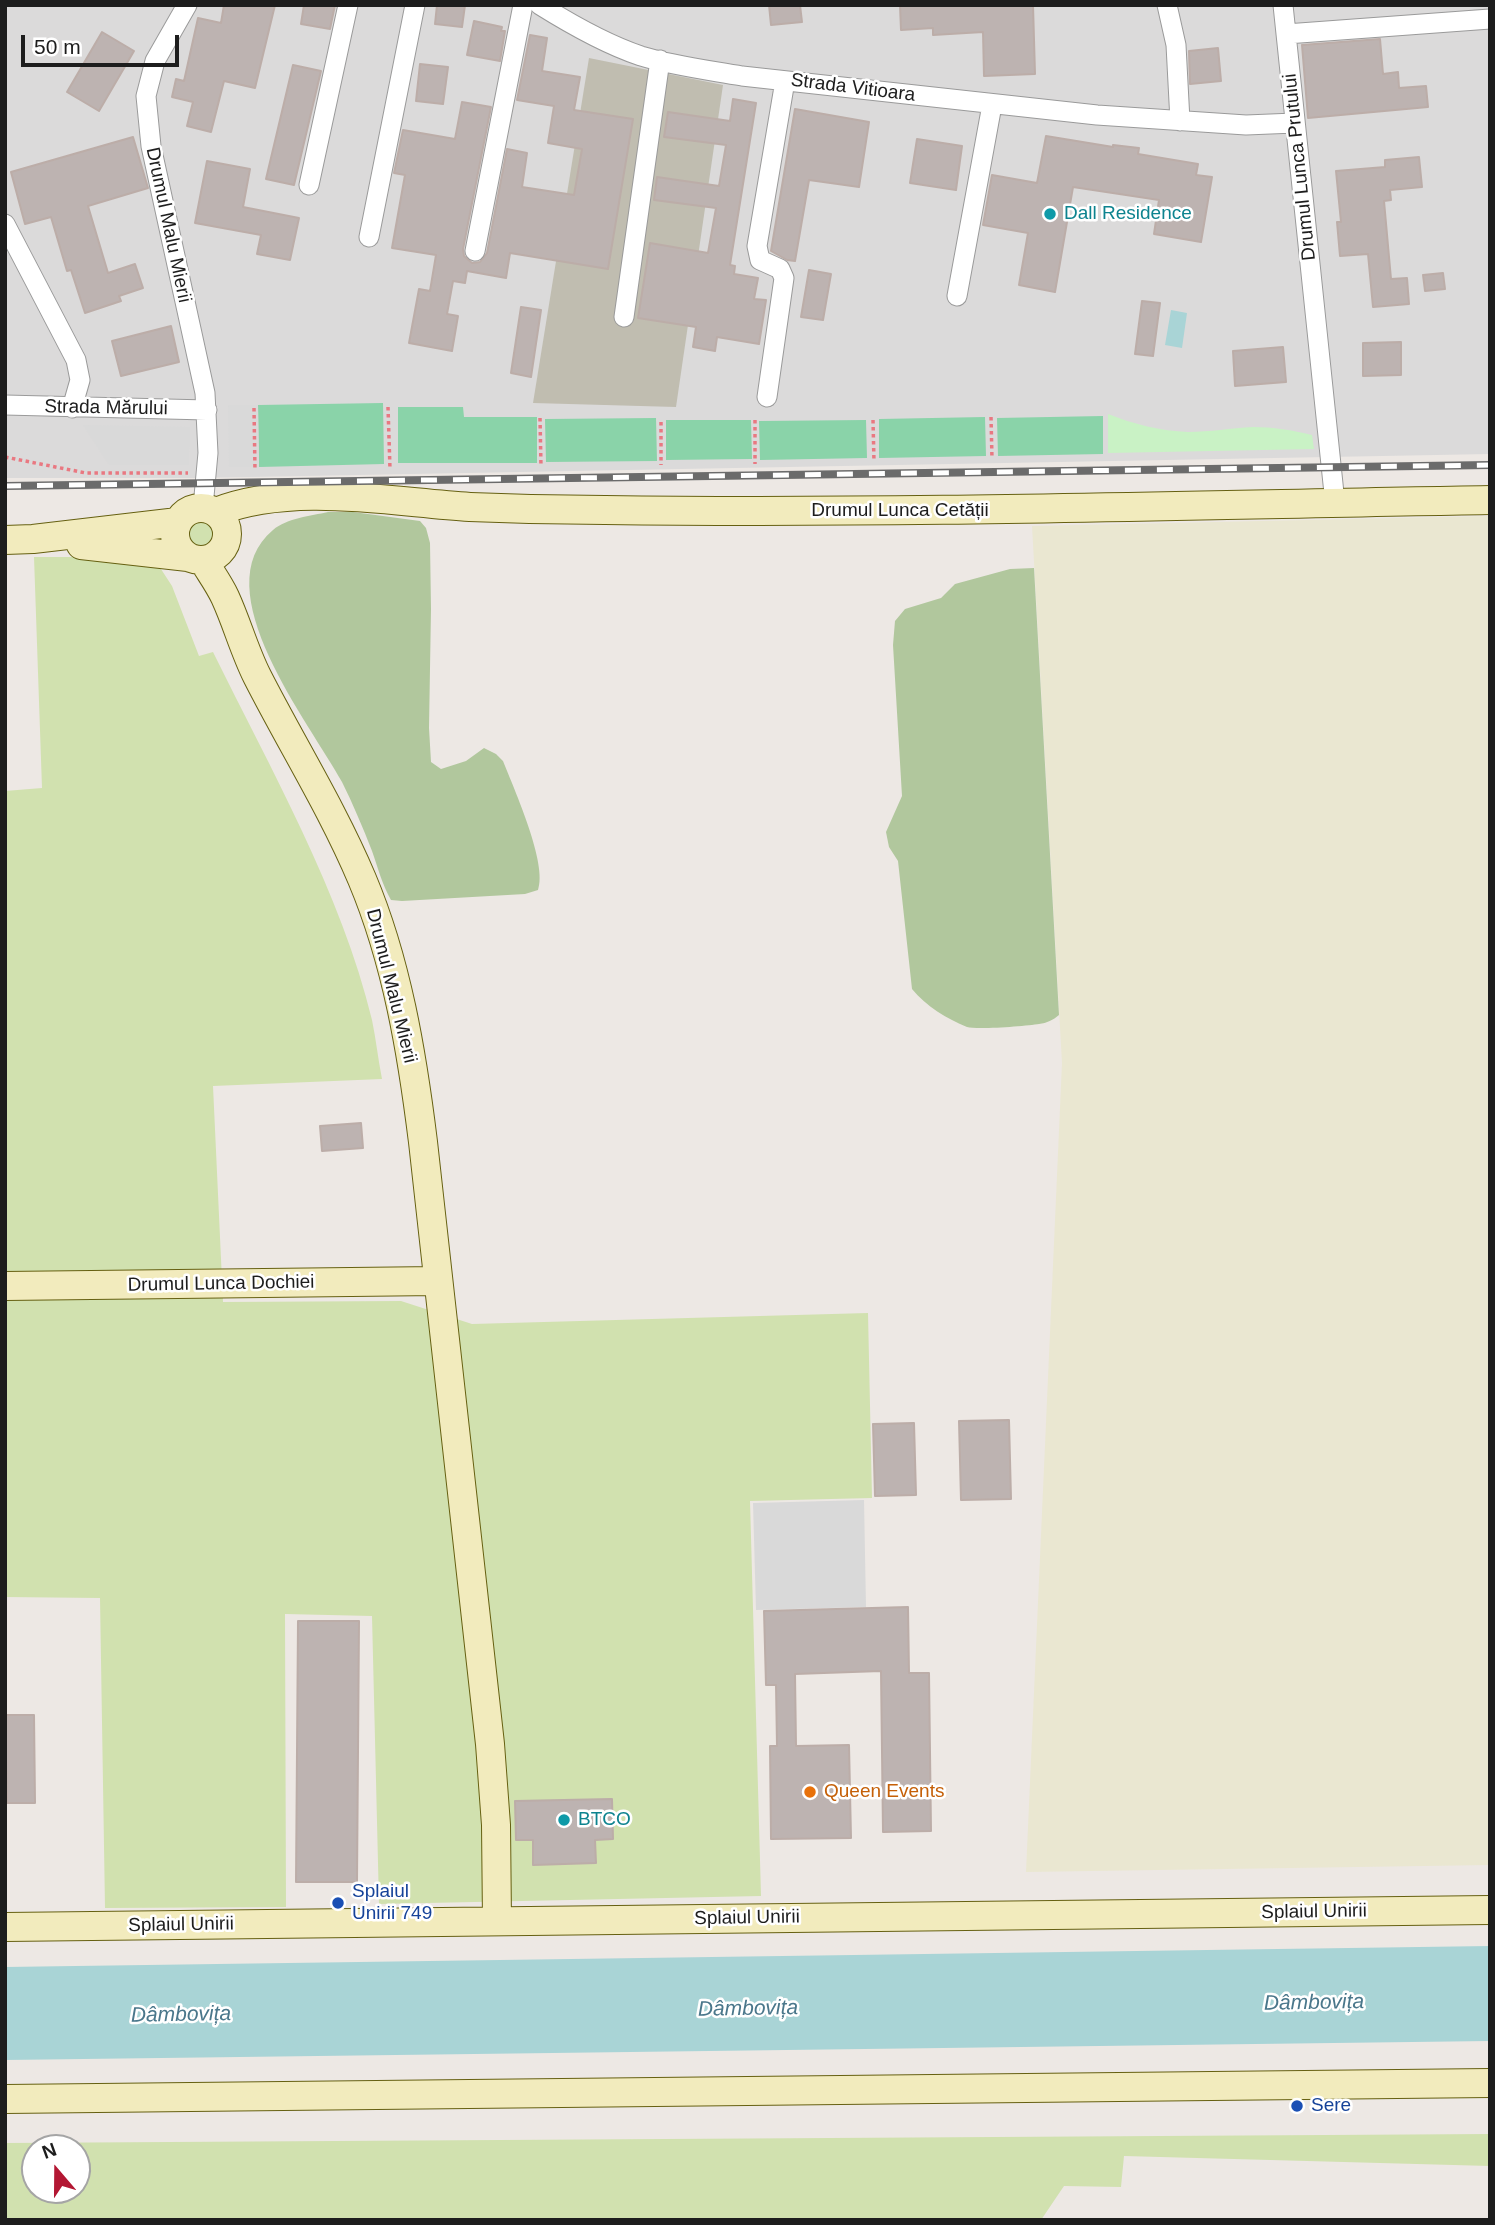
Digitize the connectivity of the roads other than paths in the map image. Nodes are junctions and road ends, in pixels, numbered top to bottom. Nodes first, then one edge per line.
1 (187, 5) edge
2 (348, 5) edge
3 (415, 5) edge
4 (523, 5) edge
5 (540, 5) edge
6 (1167, 5) edge
7 (1283, 5) edge
8 (1490, 19) edge
9 (1286, 34) junction
10 (660, 60) junction
11 (785, 81) junction
12 (992, 105) junction
13 (1180, 121) junction
14 (1295, 123) junction
15 (309, 185) dead end
16 (5, 224) edge
17 (369, 237) dead end
18 (475, 251) dead end
19 (957, 296) dead end
20 (624, 317) dead end
21 (767, 397) dead end
22 (5, 405) edge
23 (72, 408) junction
24 (207, 410) junction
25 (1490, 500) edge
26 (1335, 503) junction
27 (209, 538) junction
28 (33, 539) junction
29 (5, 540) edge
30 (438, 1281) junction
31 (5, 1286) edge
32 (1490, 1910) edge
33 (497, 1921) junction
34 (5, 1927) edge
35 (1490, 2083) edge
36 (5, 2099) edge

1 - 24 street, Drumul Malu Mierii
2 - 15 street
3 - 17 street
4 - 18 street
5 - 10 street, Strada Vitioara
6 - 13 street
7 - 9 street, Drumul Lunca Prutului
8 - 9 street
9 - 14 street, Drumul Lunca Prutului
10 - 11 street, Strada Vitioara
10 - 20 street
11 - 12 street, Strada Vitioara
11 - 21 street
12 - 13 street, Strada Vitioara
12 - 19 street
13 - 14 street, Strada Vitioara
14 - 26 street, Drumul Lunca Prutului
16 - 23 street
22 - 23 street, Strada Mărului
23 - 24 street, Strada Mărului
24 - 27 street, Drumul Malu Mierii
25 - 26 street, Drumul Lunca Cetății
26 - 27 street, Drumul Lunca Cetății
27 - 28 street, Drumul Lunca Cetății
27 - 28 street, Drumul Lunca Cetății
27 - 30 street, Drumul Malu Mierii
28 - 29 street, Drumul Lunca Cetății
30 - 31 street, Drumul Lunca Dochiei
30 - 33 street, Drumul Malu Mierii
32 - 33 street, Splaiul Unirii
33 - 34 street, Splaiul Unirii
35 - 36 street

